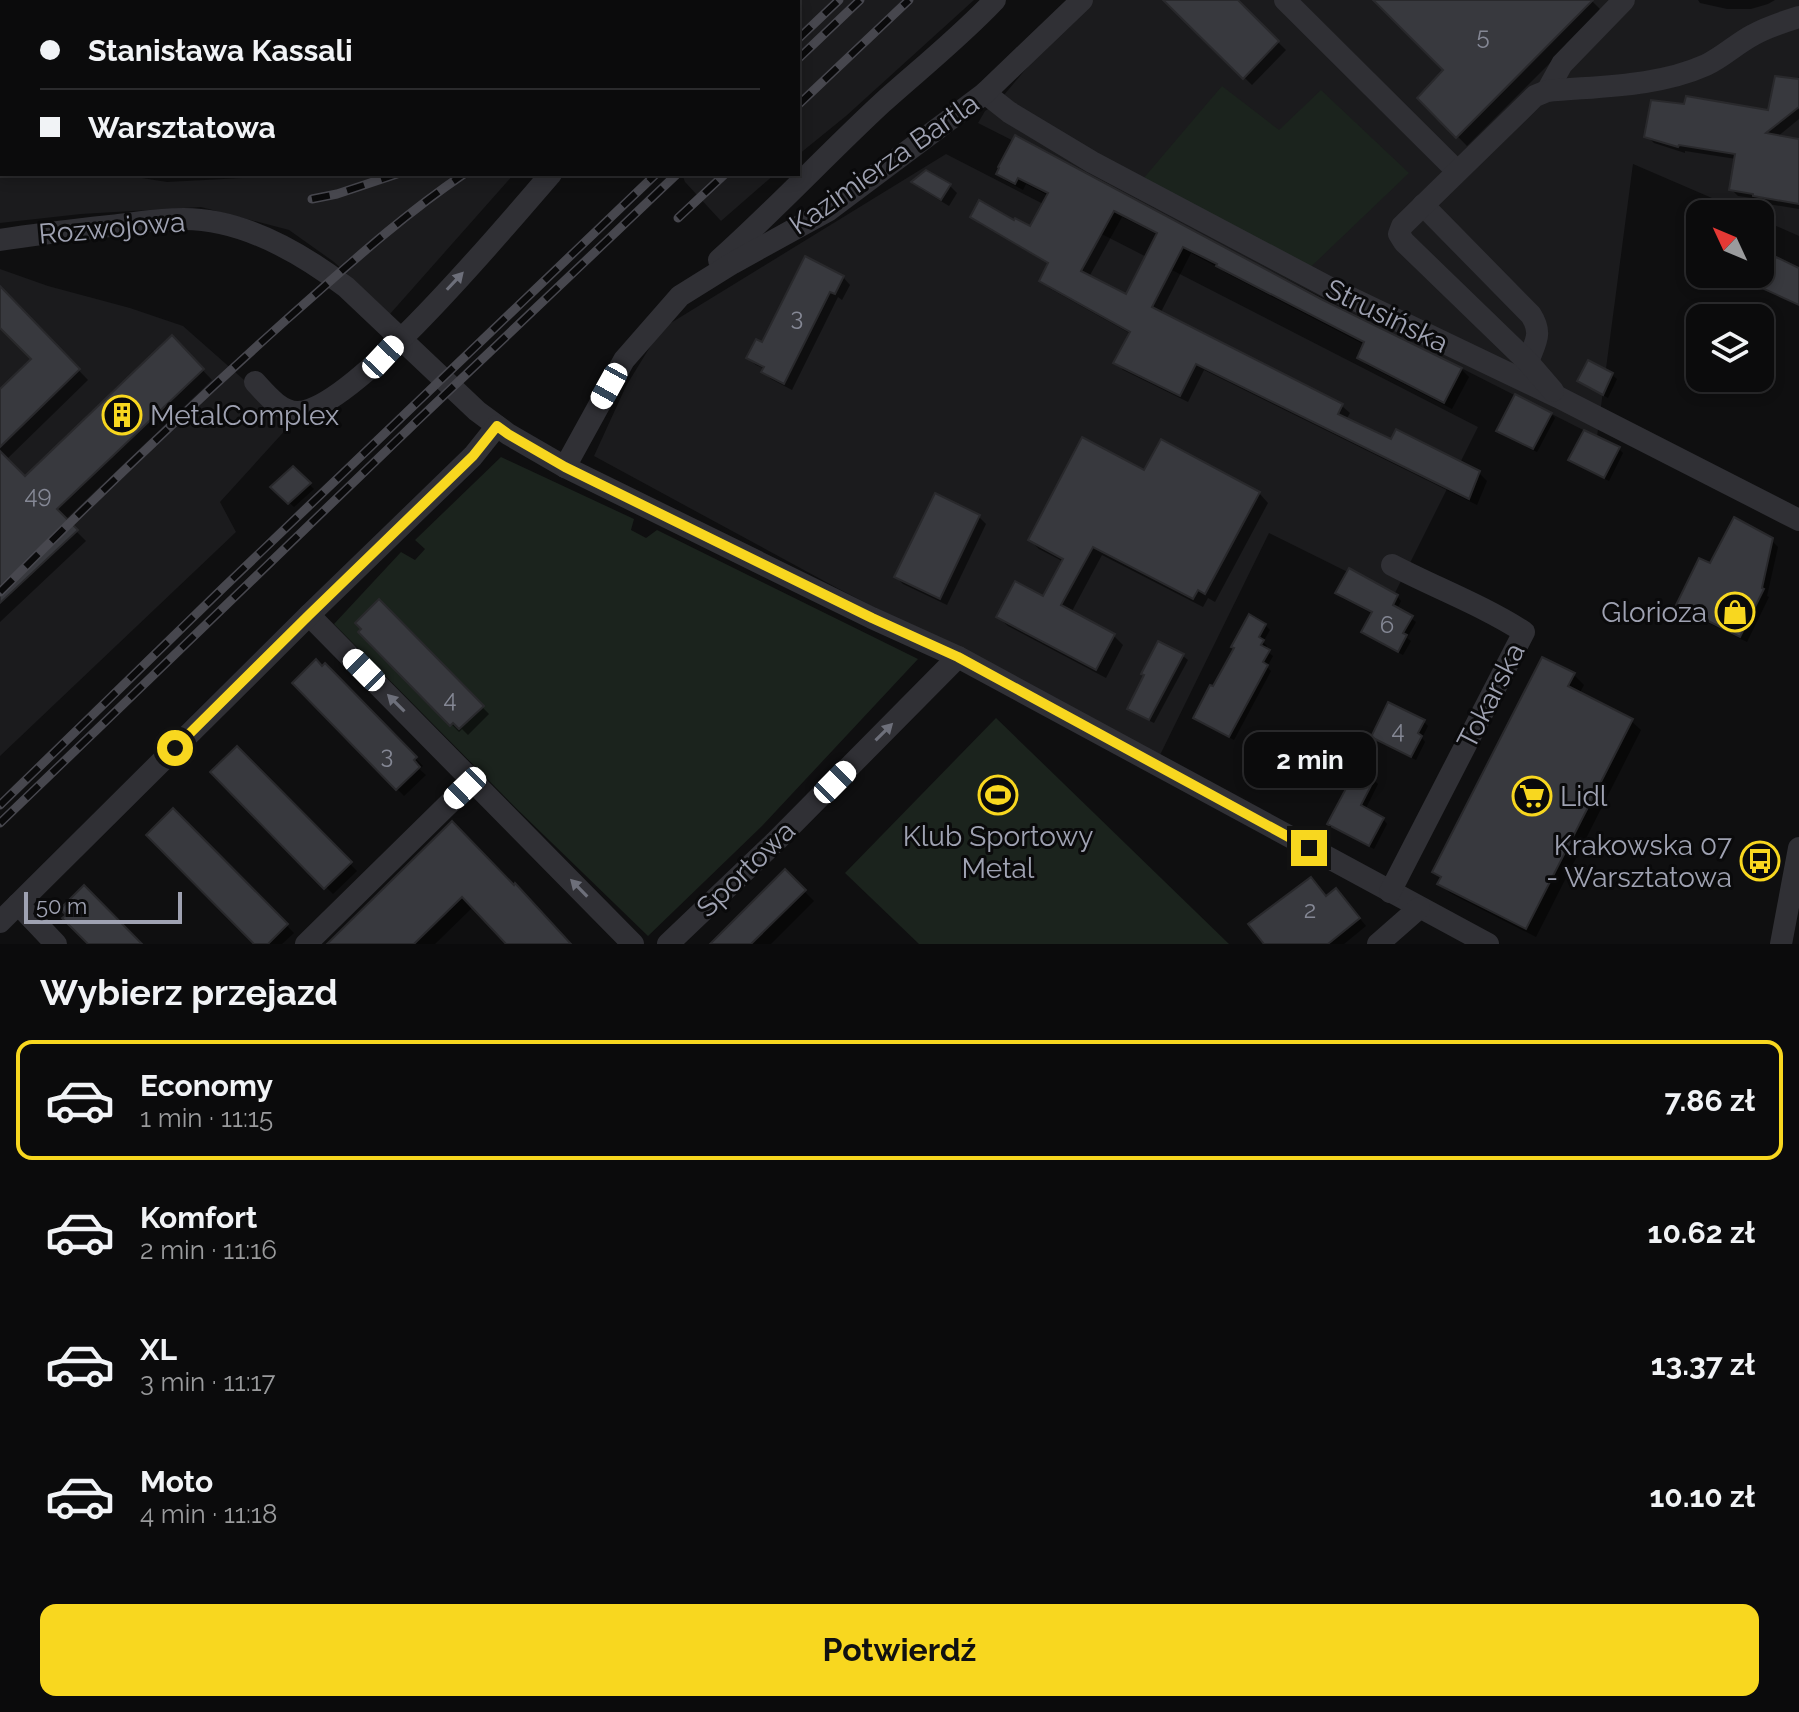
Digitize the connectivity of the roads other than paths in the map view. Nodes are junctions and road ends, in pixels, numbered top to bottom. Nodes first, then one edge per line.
1 (995, 0) edge
2 (1082, 0) edge
3 (1285, 0) edge
4 (1624, 0) edge
5 (1799, 17) edge
6 (1547, 91) junction
7 (985, 93) junction
8 (1457, 171) junction
9 (549, 176) edge
10 (1423, 205) junction
11 (0, 240) edge
12 (680, 296) junction
13 (401, 338) junction
14 (1528, 362) junction
15 (255, 382) dead end
16 (1558, 397) junction
17 (497, 426) junction
18 (565, 467) junction
19 (1799, 520) edge
20 (1392, 565) dead end
21 (309, 615) junction
22 (958, 657) junction
23 (473, 780) junction
24 (1799, 848) edge
25 (1390, 892) junction
26 (18, 904) junction
27 (1419, 908) junction
28 (0, 922) edge
29 (1782, 943) edge
30 (56, 944) edge
31 (306, 944) edge
32 (633, 944) edge
33 (668, 944) edge
34 (1378, 944) edge
35 (1488, 944) edge

1 - 12 street
2 - 7 street, Kazimierza Bartla
3 - 8 street
4 - 6 street
5 - 6 street
6 - 8 street
7 - 12 street, Kazimierza Bartla
7 - 16 street, Strusińska
8 - 10 street
13 -> 9 street
10 - 14 street
10 - 14 street
11 - 13 street, Rozwojowa
12 - 18 street, Kazimierza Bartla
13 - 15 street
13 - 17 street, Rozwojowa
14 - 16 street
16 - 19 street, Strusińska
17 - 18 street, Rozwojowa
17 - 21 street
18 - 22 street, Rozwojowa
20 - 25 street, Tokarska
23 -> 21 street
21 - 26 street
22 - 25 street, Rozwojowa
33 -> 22 street, Sportowa
23 - 31 street
32 -> 23 street
24 - 29 street
25 - 27 street, Rozwojowa
26 - 28 street
26 - 30 street
27 - 34 street
27 - 35 street, Rozwojowa

